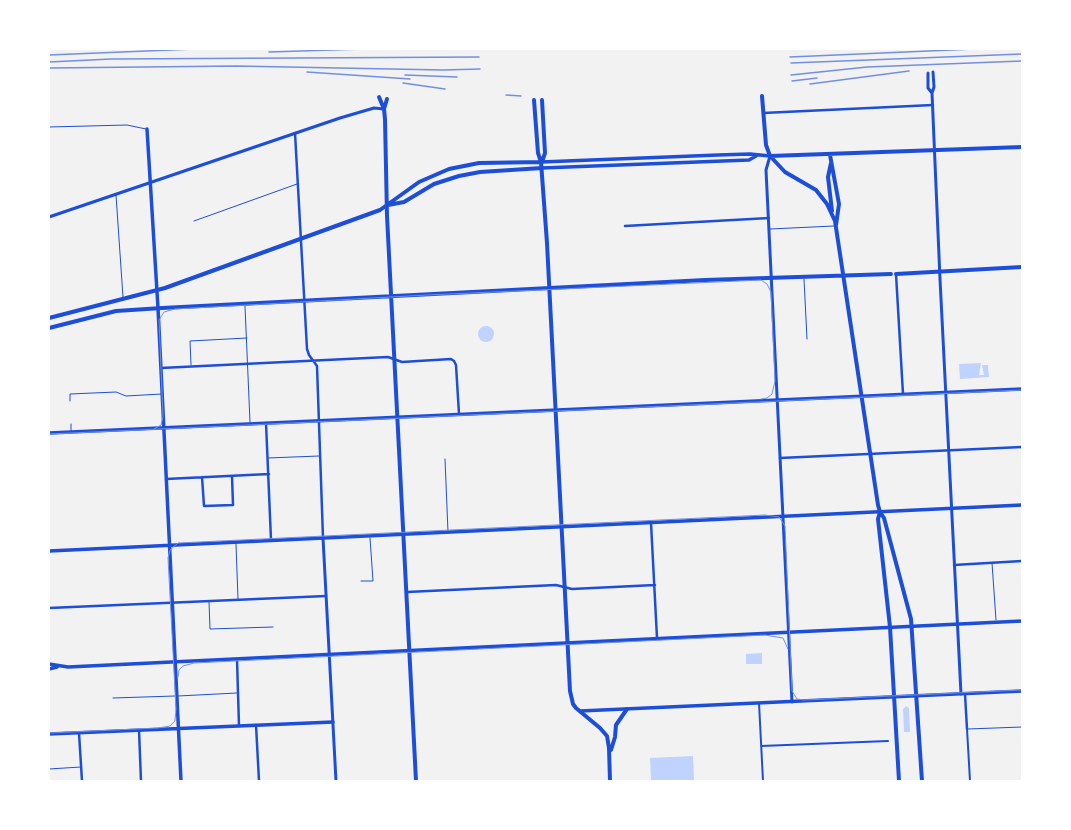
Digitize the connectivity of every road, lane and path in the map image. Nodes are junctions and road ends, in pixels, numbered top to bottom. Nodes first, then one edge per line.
1 (933, 72) dead end
2 (928, 73) dead end
3 (932, 93) junction
4 (379, 96) dead end
5 (762, 96) dead end
6 (387, 98) dead end
7 (534, 100) dead end
8 (542, 100) dead end
9 (933, 105) junction
10 (384, 109) junction
11 (763, 113) junction
12 (49, 127) edge
13 (147, 129) joint
14 (295, 133) junction
15 (1022, 146) edge
16 (935, 150) junction
17 (718, 154) junction
18 (830, 155) junction
19 (691, 156) junction
20 (756, 156) junction
21 (770, 156) junction
22 (616, 160) junction
23 (718, 161) junction
24 (542, 162) junction
25 (691, 162) junction
26 (479, 163) junction
27 (831, 163) junction
28 (616, 166) junction
29 (542, 168) junction
30 (480, 172) junction
31 (422, 180) junction
32 (151, 182) junction
33 (298, 184) junction
34 (426, 188) junction
35 (116, 194) junction
36 (388, 205) junction
37 (832, 214) junction
38 (49, 217) edge
39 (769, 218) junction
40 (194, 221) dead end
41 (626, 226) dead end
42 (836, 226) junction
43 (769, 229) junction
44 (301, 238) junction
45 (1022, 267) edge
46 (940, 271) junction
47 (891, 274) joint
48 (896, 274) junction
49 (844, 275) junction
50 (804, 277) junction
51 (771, 278) junction
52 (550, 288) junction
53 (156, 291) junction
54 (392, 296) junction
55 (123, 300) junction
56 (304, 300) junction
57 (245, 303) junction
58 (158, 308) junction
59 (49, 318) edge
60 (49, 328) edge
61 (247, 338) junction
62 (807, 339) dead end
63 (395, 359) junction
64 (313, 360) junction
65 (248, 363) junction
66 (191, 366) junction
67 (160, 368) junction
68 (1022, 389) edge
69 (946, 392) junction
70 (162, 394) junction
71 (903, 394) junction
72 (862, 396) junction
73 (777, 400) junction
74 (70, 401) dead end
75 (556, 410) junction
76 (459, 415) junction
77 (398, 418) junction
78 (320, 421) junction
79 (266, 423) junction
80 (71, 424) dead end
81 (250, 424) junction
82 (163, 428) junction
83 (71, 432) junction
84 (49, 433) edge
85 (1022, 447) edge
86 (949, 450) junction
87 (871, 454) junction
88 (321, 456) junction
89 (268, 458) junction
90 (780, 458) junction
91 (444, 459) dead end
92 (268, 474) junction
93 (232, 476) junction
94 (202, 477) junction
95 (166, 479) junction
96 (1022, 505) edge
97 (952, 508) junction
98 (880, 512) junction
99 (783, 517) junction
100 (651, 524) junction
101 (562, 527) junction
102 (448, 532) junction
103 (404, 534) junction
104 (370, 536) junction
105 (323, 538) junction
106 (271, 540) junction
107 (236, 542) junction
108 (169, 544) junction
109 (49, 551) edge
110 (1022, 561) edge
111 (992, 563) junction
112 (954, 565) junction
113 (361, 581) dead end
114 (655, 585) junction
115 (565, 587) junction
116 (407, 592) junction
117 (326, 596) junction
118 (238, 600) junction
119 (209, 601) junction
120 (172, 603) junction
121 (49, 608) edge
122 (1022, 621) edge
123 (996, 622) junction
124 (957, 624) junction
125 (912, 626) junction
126 (273, 627) dead end
127 (890, 627) junction
128 (788, 632) junction
129 (657, 638) junction
130 (567, 643) junction
131 (410, 651) junction
132 (330, 655) junction
133 (237, 659) junction
134 (175, 661) junction
135 (49, 664) edge
136 (59, 666) junction
137 (49, 669) edge
138 (1022, 691) edge
139 (238, 693) junction
140 (963, 694) junction
141 (177, 696) junction
142 (917, 696) junction
143 (894, 697) junction
144 (113, 698) dead end
145 (792, 702) junction
146 (759, 703) junction
147 (627, 709) junction
148 (579, 711) junction
149 (333, 722) junction
150 (256, 725) junction
151 (239, 726) junction
152 (1022, 727) edge
153 (178, 729) junction
154 (967, 729) junction
155 (139, 730) junction
156 (79, 733) junction
157 (49, 734) edge
158 (888, 741) dead end
159 (761, 746) junction
160 (610, 754) junction
161 (81, 767) junction
162 (49, 769) edge
163 (82, 781) edge
164 (142, 781) edge
165 (181, 781) edge
166 (259, 781) edge
167 (336, 781) edge
168 (416, 781) edge
169 (610, 781) edge
170 (763, 781) edge
171 (899, 781) edge
172 (922, 781) edge
173 (970, 781) edge

1 - 3 street
2 - 3 street
3 - 9 street
4 - 10 main road
5 - 11 main road
6 - 10 main road
7 - 24 main road
8 - 24 main road
9 - 11 street
9 - 16 street
10 - 14 street
10 - 36 main road
11 - 21 main road
12 - 13 lane
13 - 32 main road
14 - 32 street
14 - 33 street
15 - 16 main road
16 - 18 main road
16 - 46 street
17 - 19 main road
17 - 20 main road
17 - 23 main road
18 - 21 main road
18 - 27 main road
19 - 22 main road
19 - 25 main road
20 - 21 main road
20 - 23 main road
21 - 37 main road
21 - 39 street
22 - 24 main road
22 - 28 main road
23 - 25 main road
24 - 26 main road
24 - 29 main road
25 - 28 main road
26 - 30 main road
26 - 31 main road
27 - 37 main road
27 - 42 main road
28 - 29 main road
29 - 30 main road
29 - 52 main road
30 - 34 main road
31 - 34 main road
31 - 36 main road
32 - 35 street
32 - 53 main road
33 - 40 lane
33 - 44 street
34 - 36 main road
35 - 38 street
35 - 55 lane
36 - 44 main road
36 - 54 main road
37 - 42 main road
39 - 41 street
39 - 43 street
42 - 43 lane
42 - 49 main road
43 - 51 street
44 - 53 main road
44 - 56 street
45 - 46 main road
46 - 48 main road
46 - 69 street
47 - 48 street
47 - 49 main road
48 - 71 street
49 - 50 main road
49 - 72 main road
50 - 51 main road
50 - 62 lane
51 - 52 main road
51 - 73 street
52 - 54 main road
52 - 75 main road
53 - 55 main road
53 - 58 main road
54 - 56 main road
54 - 63 main road
55 - 59 main road
56 - 57 main road
56 - 64 street
57 - 58 main road
57 - 61 lane
58 - 60 main road
58 - 67 main road
61 - 65 lane
61 - 66 lane
63 - 64 street
63 - 76 street
63 - 77 main road
64 - 65 street
64 - 78 street
65 - 66 street
65 - 81 lane
66 - 67 street
67 - 70 main road
68 - 69 main road
69 - 71 main road
69 - 86 street
70 - 74 lane
70 - 82 main road
71 - 72 main road
72 - 73 main road
72 - 87 main road
73 - 75 main road
73 - 90 street
75 - 76 main road
75 - 101 main road
76 - 77 main road
77 - 78 main road
77 - 103 main road
78 - 79 main road
78 - 88 street
79 - 81 main road
79 - 89 street
80 - 83 lane
81 - 82 main road
82 - 83 main road
82 - 95 main road
83 - 84 main road
85 - 86 street
86 - 87 street
86 - 97 street
87 - 90 street
87 - 98 main road
88 - 89 lane
88 - 105 street
89 - 92 street
90 - 99 street
91 - 102 lane
92 - 93 street
92 - 106 street
93 - 94 street
93 - 94 street
94 - 95 street
95 - 108 main road
96 - 97 main road
97 - 98 main road
97 - 112 street
98 - 99 main road
98 - 125 main road
98 - 127 main road
99 - 100 main road
99 - 128 street
100 - 101 main road
100 - 114 street
101 - 102 main road
101 - 115 main road
102 - 103 main road
103 - 104 main road
103 - 116 main road
104 - 105 main road
104 - 113 lane
105 - 106 main road
105 - 117 street
106 - 107 main road
107 - 108 main road
107 - 118 lane
108 - 109 main road
108 - 120 main road
110 - 111 street
111 - 112 street
111 - 123 lane
112 - 124 street
114 - 115 street
114 - 129 street
115 - 116 street
115 - 130 main road
116 - 131 main road
117 - 118 street
117 - 132 street
118 - 119 street
119 - 120 street
119 - 126 lane
120 - 121 street
120 - 134 main road
122 - 123 main road
123 - 124 main road
124 - 125 main road
124 - 140 street
125 - 127 main road
125 - 142 main road
127 - 128 main road
127 - 143 main road
128 - 129 main road
128 - 145 street
129 - 130 main road
130 - 131 main road
130 - 148 main road
131 - 132 main road
131 - 168 main road
132 - 133 main road
132 - 149 street
133 - 134 main road
133 - 139 street
134 - 136 main road
134 - 141 main road
135 - 136 main road
136 - 137 main road
138 - 140 main road
139 - 141 lane
139 - 151 street
140 - 142 main road
140 - 154 street
141 - 144 lane
141 - 153 main road
142 - 143 main road
142 - 172 main road
143 - 145 main road
143 - 171 main road
145 - 146 main road
146 - 147 main road
146 - 159 street
147 - 148 main road
147 - 160 main road
148 - 160 main road
149 - 150 main road
149 - 167 street
150 - 151 main road
150 - 166 street
151 - 153 main road
152 - 154 lane
153 - 155 main road
153 - 165 main road
154 - 173 street
155 - 156 main road
155 - 164 street
156 - 157 main road
156 - 161 street
158 - 159 street
159 - 170 street
160 - 169 main road
161 - 162 lane
161 - 163 street

